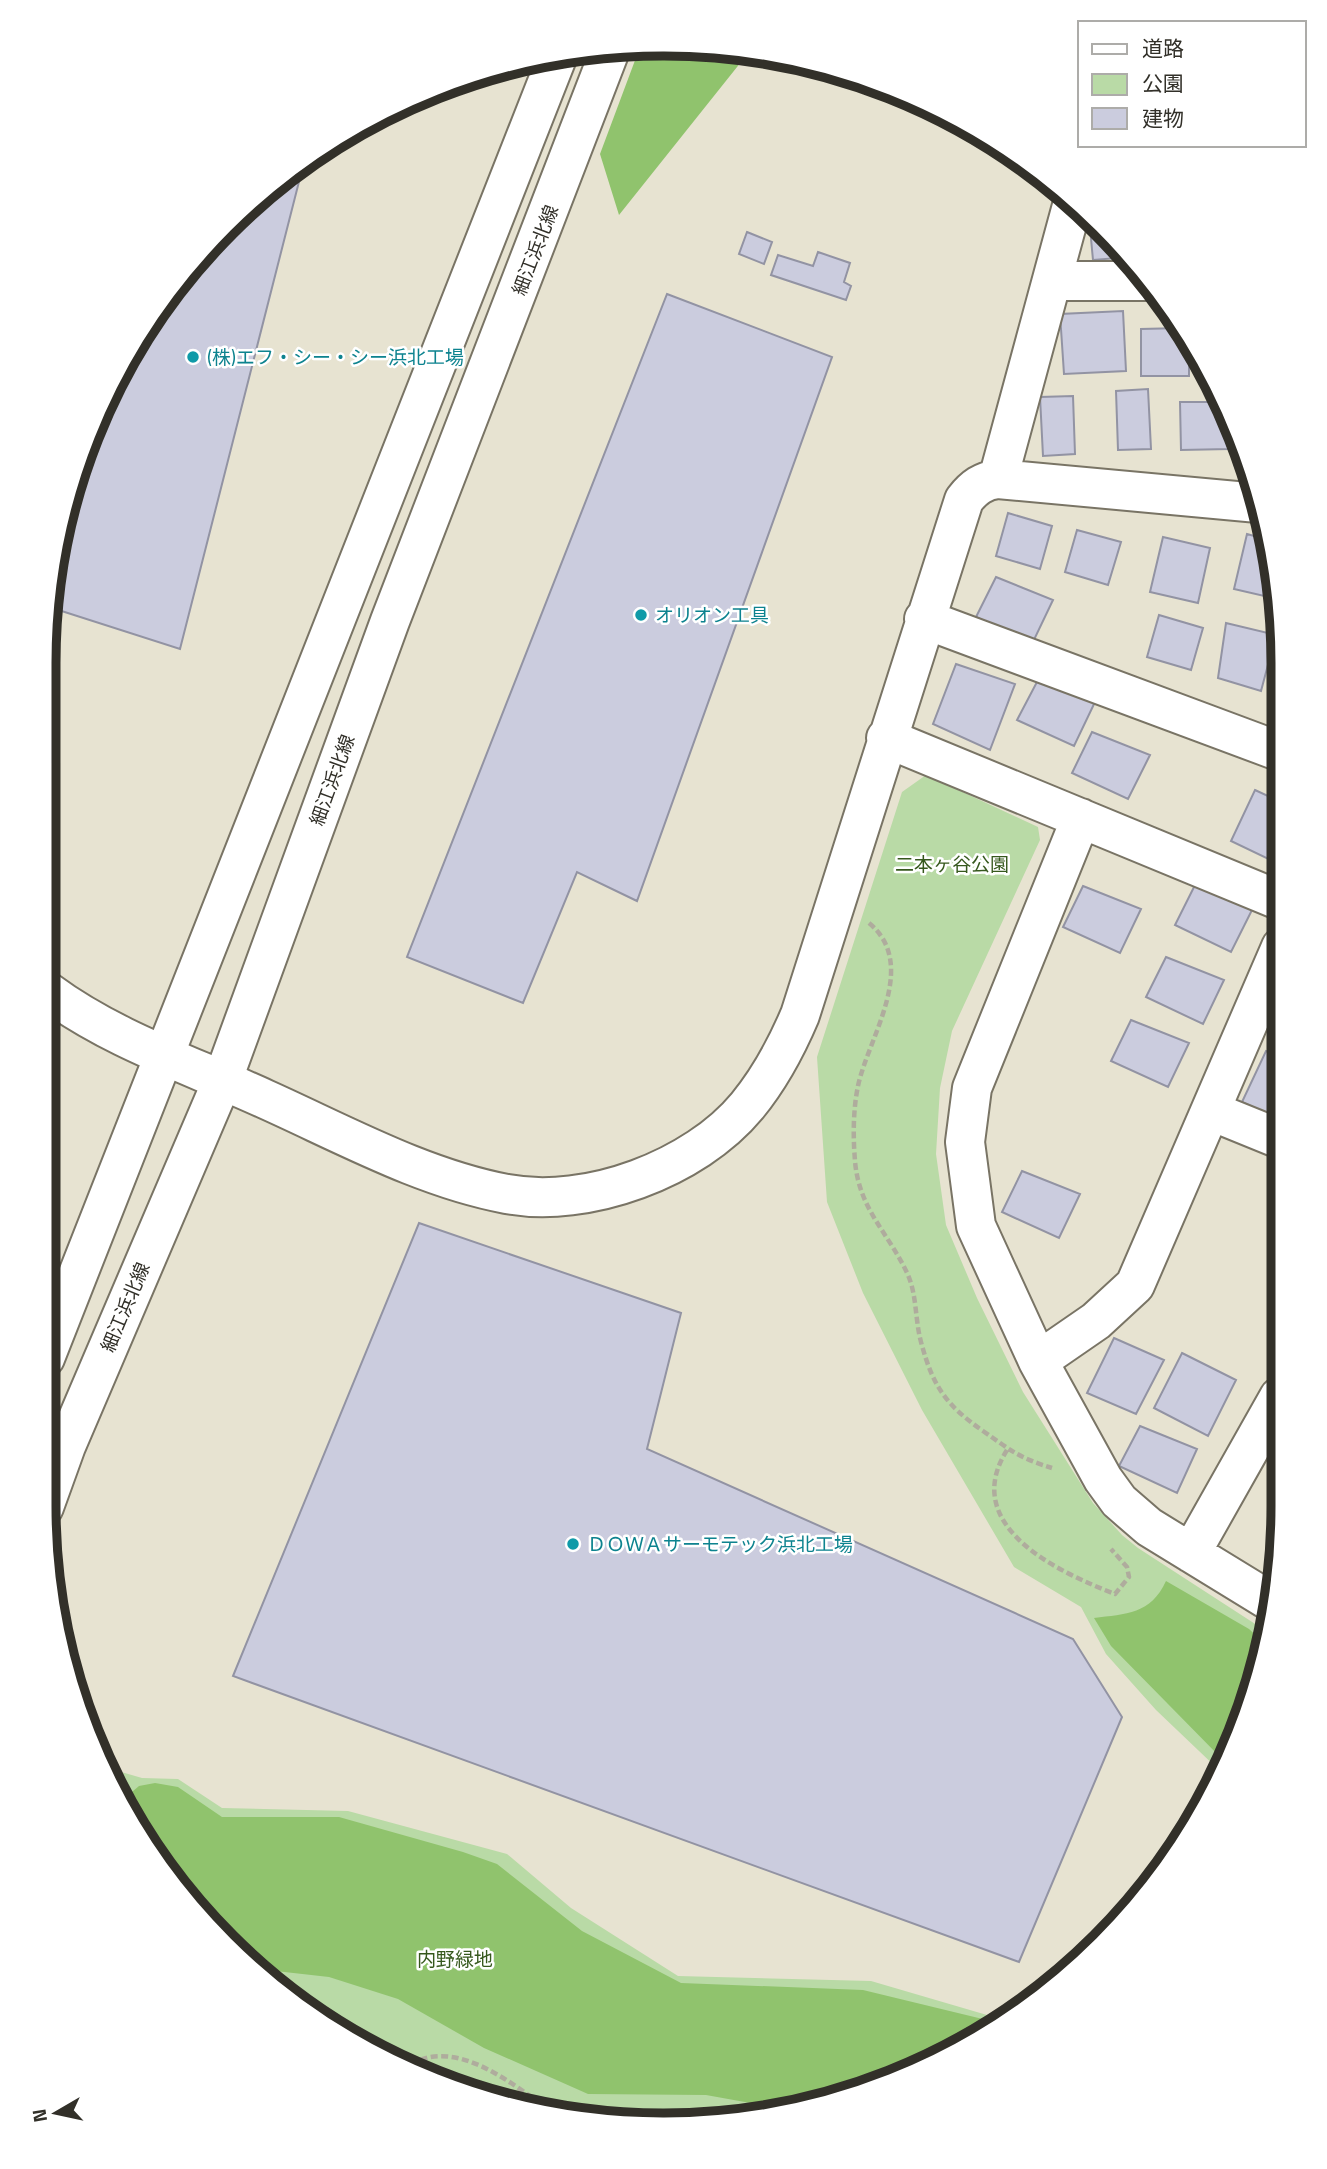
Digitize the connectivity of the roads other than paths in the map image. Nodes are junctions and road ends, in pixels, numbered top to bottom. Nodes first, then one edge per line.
1 (607, 59) edge
2 (553, 66) edge
3 (1070, 213) edge
4 (1053, 281) junction
5 (1135, 281) edge
6 (994, 479) junction
7 (1249, 502) edge
8 (924, 619) junction
9 (886, 737) junction
10 (1271, 748) edge
11 (1081, 818) junction
12 (1271, 897) edge
13 (1271, 970) edge
14 (56, 998) edge
15 (165, 1057) junction
16 (223, 1079) junction
17 (1211, 1111) junction
18 (1271, 1135) edge
19 (56, 1330) edge
20 (1038, 1361) junction
21 (1271, 1411) edge
22 (56, 1474) edge
23 (1191, 1553) junction
24 (1264, 1597) edge

1 - 16 street, 細江浜北線
2 - 15 street
3 - 4 street
4 - 5 street
4 - 6 street
6 - 7 street
6 - 8 street
8 - 9 street
8 - 10 street
9 - 11 street
9 - 16 street
11 - 12 street
11 - 20 street
13 - 17 street
14 - 15 street
15 - 16 street
15 - 19 street
16 - 22 street, 細江浜北線
17 - 18 street
17 - 20 street
20 - 23 street
21 - 23 street
23 - 24 street

